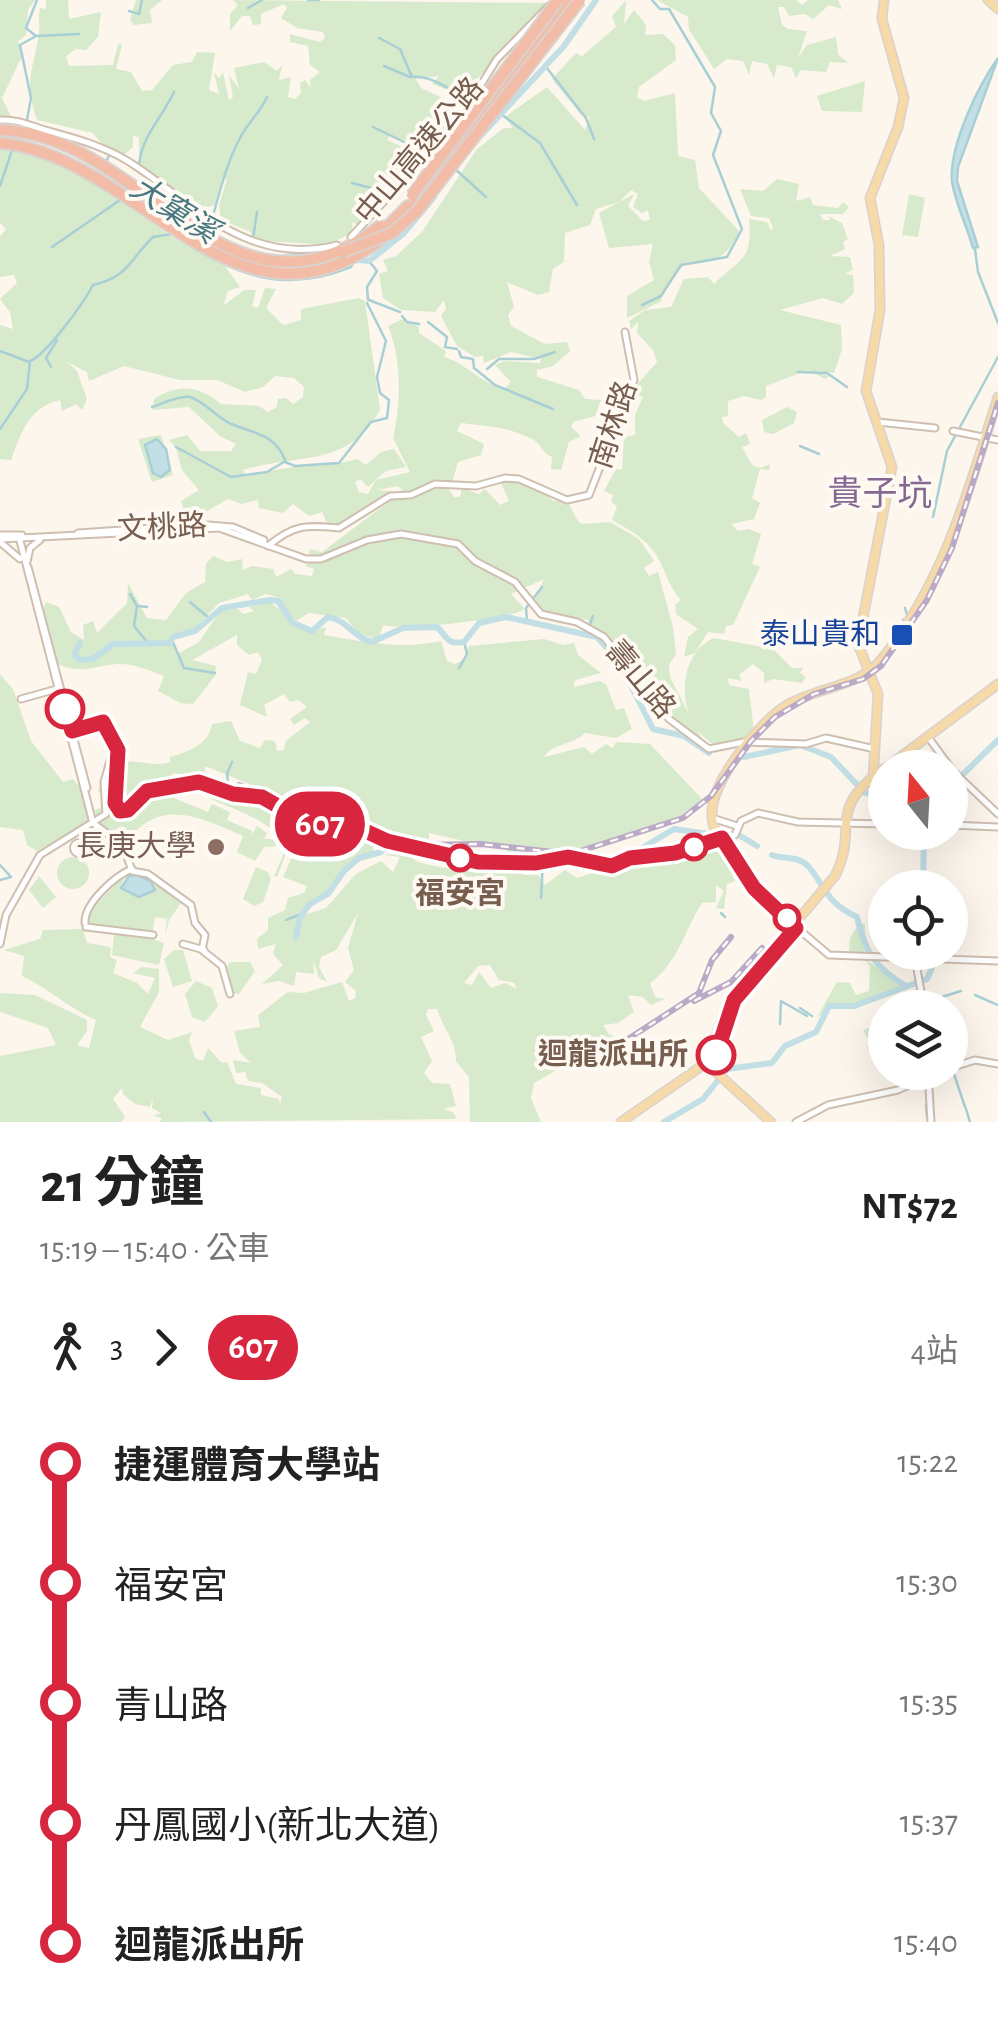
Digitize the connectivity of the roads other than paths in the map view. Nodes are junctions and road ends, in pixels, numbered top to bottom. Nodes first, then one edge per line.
1 (567, 0) edge
2 (884, 0) edge
3 (988, 0) edge
4 (998, 10) edge
5 (524, 65) junction
6 (513, 82) junction
7 (0, 120) edge
8 (0, 136) edge
9 (439, 171) junction
10 (430, 194) junction
11 (412, 195) junction
12 (625, 332) dead end
13 (998, 397) edge
14 (998, 406) edge
15 (878, 422) junction
16 (934, 428) dead end
17 (956, 432) dead end
18 (991, 438) edge
19 (20, 537) junction
20 (45, 538) junction
21 (0, 539) edge
22 (269, 545) junction
23 (310, 560) joint
24 (26, 564) junction
25 (870, 674) junction
26 (998, 685) edge
27 (58, 689) junction
28 (21, 699) dead end
29 (70, 731) junction
30 (929, 738) junction
31 (750, 742) junction
32 (875, 749) joint
33 (912, 750) edge
34 (117, 758) junction
35 (868, 782) edge
36 (998, 814) edge
37 (714, 818) junction
38 (846, 824) junction
39 (868, 824) edge
40 (97, 825) junction
41 (736, 826) junction
42 (968, 826) edge
43 (998, 827) edge
44 (719, 839) junction
45 (82, 844) dead end
46 (134, 870) junction
47 (3, 912) edge
48 (87, 924) junction
49 (795, 926) junction
50 (0, 941) edge
51 (203, 950) junction
52 (868, 956) edge
53 (968, 961) edge
54 (998, 961) edge
55 (968, 1062) edge
56 (998, 1064) edge
57 (715, 1070) junction
58 (898, 1090) edge
59 (929, 1090) edge
60 (624, 1122) edge
61 (768, 1122) edge
62 (796, 1122) edge
63 (931, 1122) edge

1 - 5 highway, 中山高速公路
1 - 6 highway
1 - 7 street
1 - 9 highway
1 - 9 highway
1 - 10 highway, bridge
1 - 11 highway, bridge
1 - 11 highway, bridge
2 - 15 main road
3 - 4 main road
5 - 6 highway
5 - 9 highway, 中山高速公路
6 - 10 highway, bridge
8 - 9 highway, 中山高速公路
8 - 10 highway, bridge
8 - 11 highway, bridge
12 - 22 street, 南林路
13 - 18 main road
14 - 18 main road
15 - 16 street
15 - 25 main road
17 - 18 street
18 - 25 main road
19 - 20 street, 文桃路
19 - 21 street
19 - 22 street, 文桃路
19 - 24 street
20 - 22 street, 文桃路
20 - 24 street
21 - 24 street
22 - 23 street, 文桃路
23 - 31 street, 壽山路
24 - 27 street
25 - 31 main road
25 - 32 main road
26 - 30 main road
27 - 28 street
27 - 29 street
29 - 34 street
29 - 40 street
30 - 33 main road
30 - 36 street
31 - 32 street, 壽山路
31 - 37 main road
34 - 40 street
34 - 44 street
35 - 38 main road
37 - 41 street
37 - 44 main road
38 - 39 street
38 - 41 street
38 - 49 main road
40 - 45 street
40 - 46 street
40 - 47 street
41 - 44 street
42 - 43 street
44 - 49 main road
46 - 48 street
46 - 51 street
47 - 50 street
48 - 48 street
49 - 52 street
49 - 57 main road
51 - 51 street
53 - 54 street
55 - 56 street
57 - 60 main road
57 - 60 main road
57 - 61 main road
58 - 62 street
59 - 63 street

